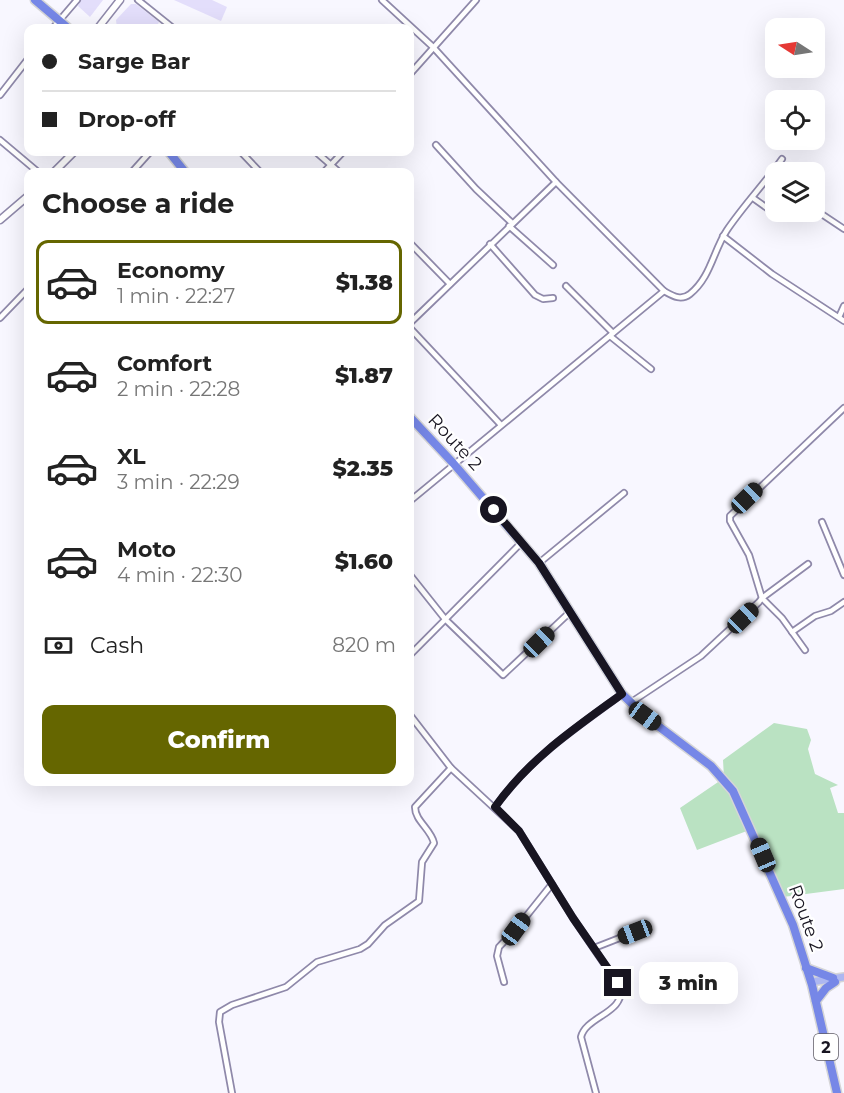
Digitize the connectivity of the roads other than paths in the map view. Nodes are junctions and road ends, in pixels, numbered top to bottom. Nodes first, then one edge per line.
1 (35, 0) edge
2 (77, 0) edge
3 (138, 0) edge
4 (382, 0) edge
5 (476, 0) edge
6 (118, 1) edge
7 (60, 21) junction
8 (57, 24) edge
9 (63, 24) edge
10 (101, 24) edge
11 (168, 24) edge
12 (408, 24) edge
13 (414, 29) edge
14 (433, 47) junction
15 (24, 64) edge
16 (414, 69) edge
17 (0, 95) edge
18 (0, 140) edge
19 (436, 146) dead end
20 (70, 156) edge
21 (146, 156) edge
22 (172, 156) edge
23 (245, 156) edge
24 (321, 156) edge
25 (339, 156) edge
26 (782, 159) dead end
27 (331, 165) junction
28 (33, 168) edge
29 (58, 168) edge
30 (136, 168) edge
31 (182, 168) edge
32 (256, 168) edge
33 (328, 168) edge
34 (334, 168) edge
35 (556, 182) junction
36 (753, 198) junction
37 (24, 199) edge
38 (765, 207) edge
39 (825, 216) edge
40 (0, 220) edge
41 (511, 225) junction
42 (844, 229) edge
43 (723, 236) junction
44 (490, 244) junction
45 (414, 247) edge
46 (553, 265) dead end
47 (450, 284) junction
48 (566, 286) dead end
49 (664, 291) junction
50 (24, 293) edge
51 (553, 298) dead end
52 (844, 306) edge
53 (838, 317) junction
54 (0, 318) edge
55 (844, 321) edge
56 (414, 322) edge
57 (414, 330) edge
58 (612, 334) junction
59 (651, 369) dead end
60 (844, 408) edge
61 (414, 421) edge
62 (501, 425) junction
63 (453, 463) junction
64 (624, 493) dead end
65 (414, 497) edge
66 (822, 522) dead end
67 (522, 542) junction
68 (539, 563) junction
69 (808, 564) dead end
70 (844, 575) edge
71 (414, 580) edge
72 (762, 598) junction
73 (844, 602) edge
74 (570, 612) junction
75 (445, 619) junction
76 (792, 632) junction
77 (805, 650) dead end
78 (414, 651) edge
79 (622, 694) junction
80 (630, 703) junction
81 (414, 720) edge
82 (451, 768) junction
83 (495, 807) junction
84 (552, 884) junction
85 (635, 932) dead end
86 (594, 948) junction
87 (806, 968) junction
88 (839, 979) edge
89 (504, 982) dead end
90 (811, 983) junction
91 (816, 1001) junction
92 (232, 1093) edge
93 (596, 1093) edge
94 (837, 1093) edge

1 - 7 highway
2 - 7 street
3 - 11 street
4 - 12 street
5 - 14 street
6 - 10 street
7 - 8 street
7 - 9 highway
13 - 14 street
14 - 16 street
14 - 35 street
15 - 17 street
18 - 28 street
19 - 41 street
20 - 29 street
21 - 30 street
22 - 31 highway
23 - 32 street
24 - 27 street
25 - 27 street
26 - 36 street
27 - 33 street
27 - 34 street
35 - 41 street
35 - 49 street
36 - 38 street
36 - 43 street
37 - 40 street
39 - 42 street
41 - 44 street
41 - 46 street
43 - 49 street
43 - 53 street
44 - 47 street
44 - 51 street
45 - 47 street
47 - 56 street
48 - 58 street
49 - 58 street
50 - 54 street
52 - 53 street
53 - 55 street
57 - 62 street
58 - 59 street
58 - 62 street
60 - 72 street
61 - 63 highway, Route 2 / 2
62 - 63 street
63 - 65 street
63 - 67 highway, Route 2 / 2
64 - 68 street
66 - 70 street
67 - 68 highway, Route 2 / 2
67 - 75 street
68 - 74 highway, Route 2 / 2
69 - 72 street
71 - 75 street
72 - 76 street
72 - 80 street
73 - 76 street
74 - 75 street
74 - 79 highway, Route 2 / 2
75 - 78 street
76 - 77 street
79 - 80 highway, Route 2 / 2
79 - 83 street
80 - 87 highway, Route 2 / 2
81 - 82 street
82 - 83 street
82 - 92 street
83 - 84 street
84 - 86 street
84 - 89 street
85 - 86 street
86 - 93 street
87 - 88 highway
87 - 90 highway, Route 2 / 2
88 - 90 main road
88 - 91 highway
90 - 91 highway, Route 2 / 2
91 - 94 highway, Route 2 / 2

